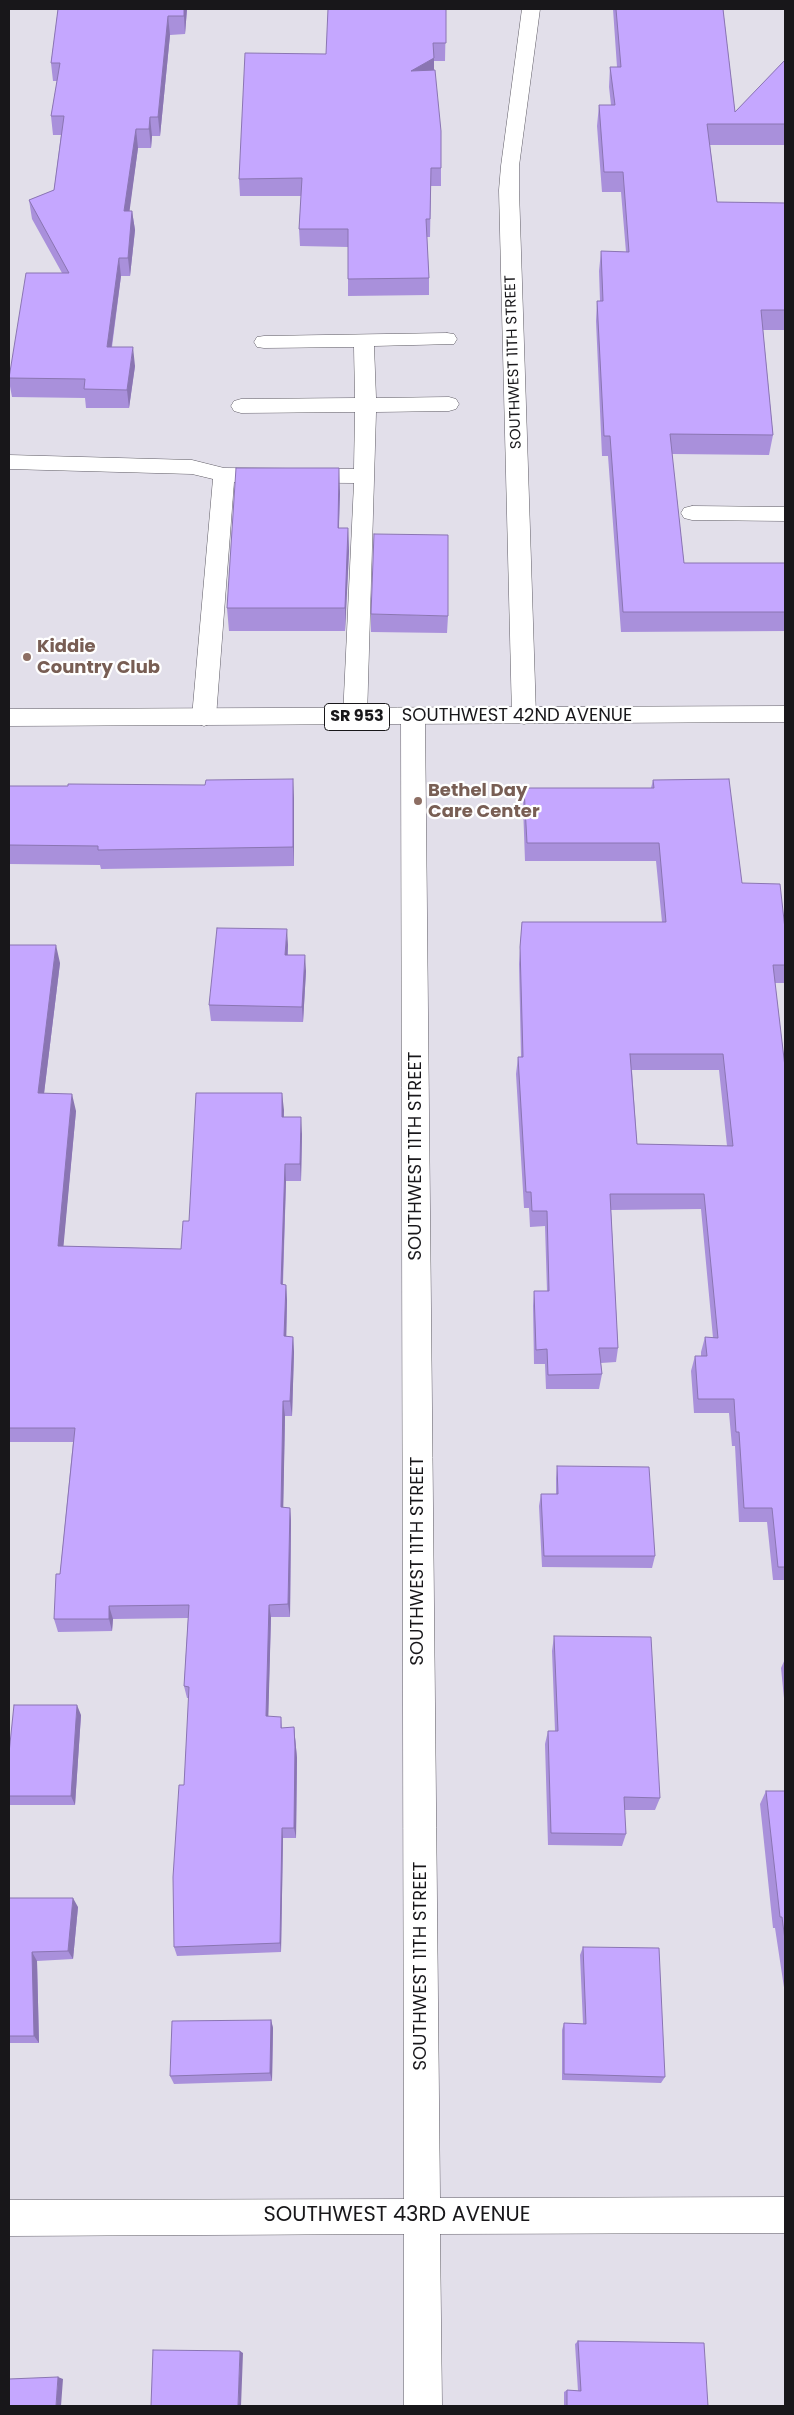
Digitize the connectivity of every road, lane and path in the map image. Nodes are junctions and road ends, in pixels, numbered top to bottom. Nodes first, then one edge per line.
1 (531, 9) edge
2 (447, 339) dead end
3 (364, 340) junction
4 (264, 342) dead end
5 (449, 404) dead end
6 (366, 405) junction
7 (241, 406) dead end
8 (9, 462) edge
9 (224, 475) junction
10 (365, 476) junction
11 (692, 513) dead end
12 (785, 514) edge
13 (785, 714) edge
14 (413, 716) junction
15 (524, 716) junction
16 (204, 717) junction
17 (355, 717) junction
18 (9, 718) edge
19 (422, 2216) junction
20 (785, 2216) edge
21 (9, 2218) edge
22 (423, 2406) edge

1 - 15 street, SOUTHWEST 11TH STREET
2 - 3 street
3 - 4 street
3 - 6 street
5 - 6 street
6 - 7 street
6 - 10 street
8 - 9 street
9 - 10 street
9 - 16 street
10 - 17 street
11 - 12 street
13 - 15 street, SOUTHWEST 42ND AVENUE / SR 953
14 - 15 street, SOUTHWEST 42ND AVENUE / SR 953
14 - 17 street, SOUTHWEST 42ND AVENUE / SR 953
14 - 19 street, SOUTHWEST 11TH STREET
16 - 17 street, SOUTHWEST 42ND AVENUE / SR 953
16 - 18 street, SOUTHWEST 42ND AVENUE / SR 953
19 - 20 street, SOUTHWEST 43RD AVENUE
19 - 21 street, SOUTHWEST 43RD AVENUE
19 - 22 street, SOUTHWEST 11TH STREET

